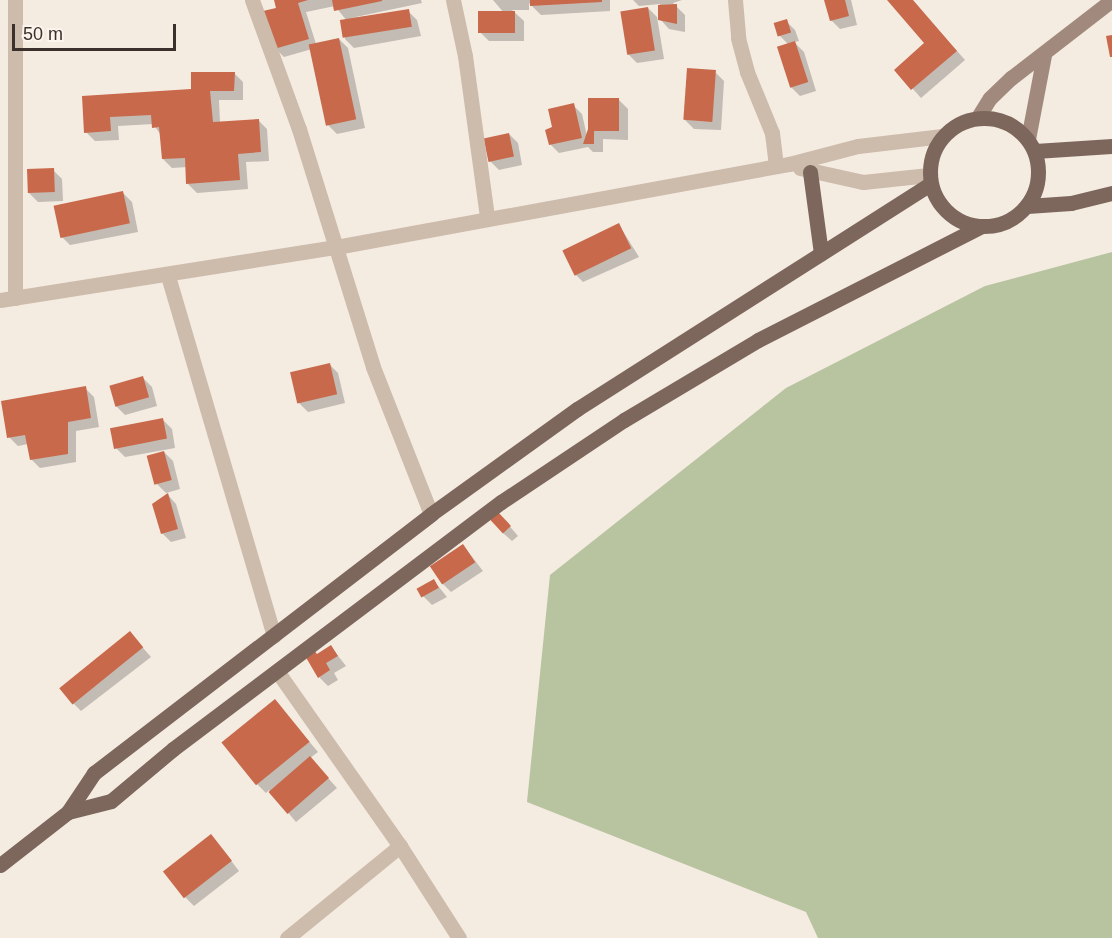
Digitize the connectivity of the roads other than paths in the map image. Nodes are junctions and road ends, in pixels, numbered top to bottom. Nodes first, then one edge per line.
1 (15, 0) edge
2 (252, 0) edge
3 (453, 0) edge
4 (735, 0) edge
5 (1112, 0) edge
6 (1044, 55) junction
7 (978, 117) junction
8 (942, 136) junction
9 (1032, 145) junction
10 (1112, 146) edge
11 (782, 165) junction
12 (810, 172) junction
13 (930, 179) junction
14 (1112, 194) edge
15 (1027, 206) junction
16 (487, 217) junction
17 (982, 226) junction
18 (336, 247) junction
19 (821, 253) junction
20 (168, 276) junction
21 (7, 299) edge
22 (431, 514) junction
23 (274, 636) junction
24 (277, 671) junction
25 (68, 812) junction
26 (400, 846) junction
27 (0, 865) edge
28 (286, 938) edge
29 (459, 938) edge

1 - 21 street
2 - 18 street
3 - 16 street
4 - 11 street
5 - 6 main road
6 - 7 main road
6 - 9 main road
7 - 8 main road
7 - 9 main road
8 - 11 street
8 - 13 main road
9 - 10 main road
9 - 15 main road
11 - 12 street
11 - 16 street
12 - 13 street
12 - 19 main road
13 - 17 main road
13 - 19 main road
14 - 15 main road
15 - 17 main road
16 - 18 street
17 - 24 main road
18 - 20 street
18 - 22 street
19 - 22 main road
20 - 21 street
20 - 23 street
22 - 23 main road
23 - 25 main road
24 - 25 main road
24 - 26 street
25 - 27 main road
26 - 28 street
26 - 29 street

